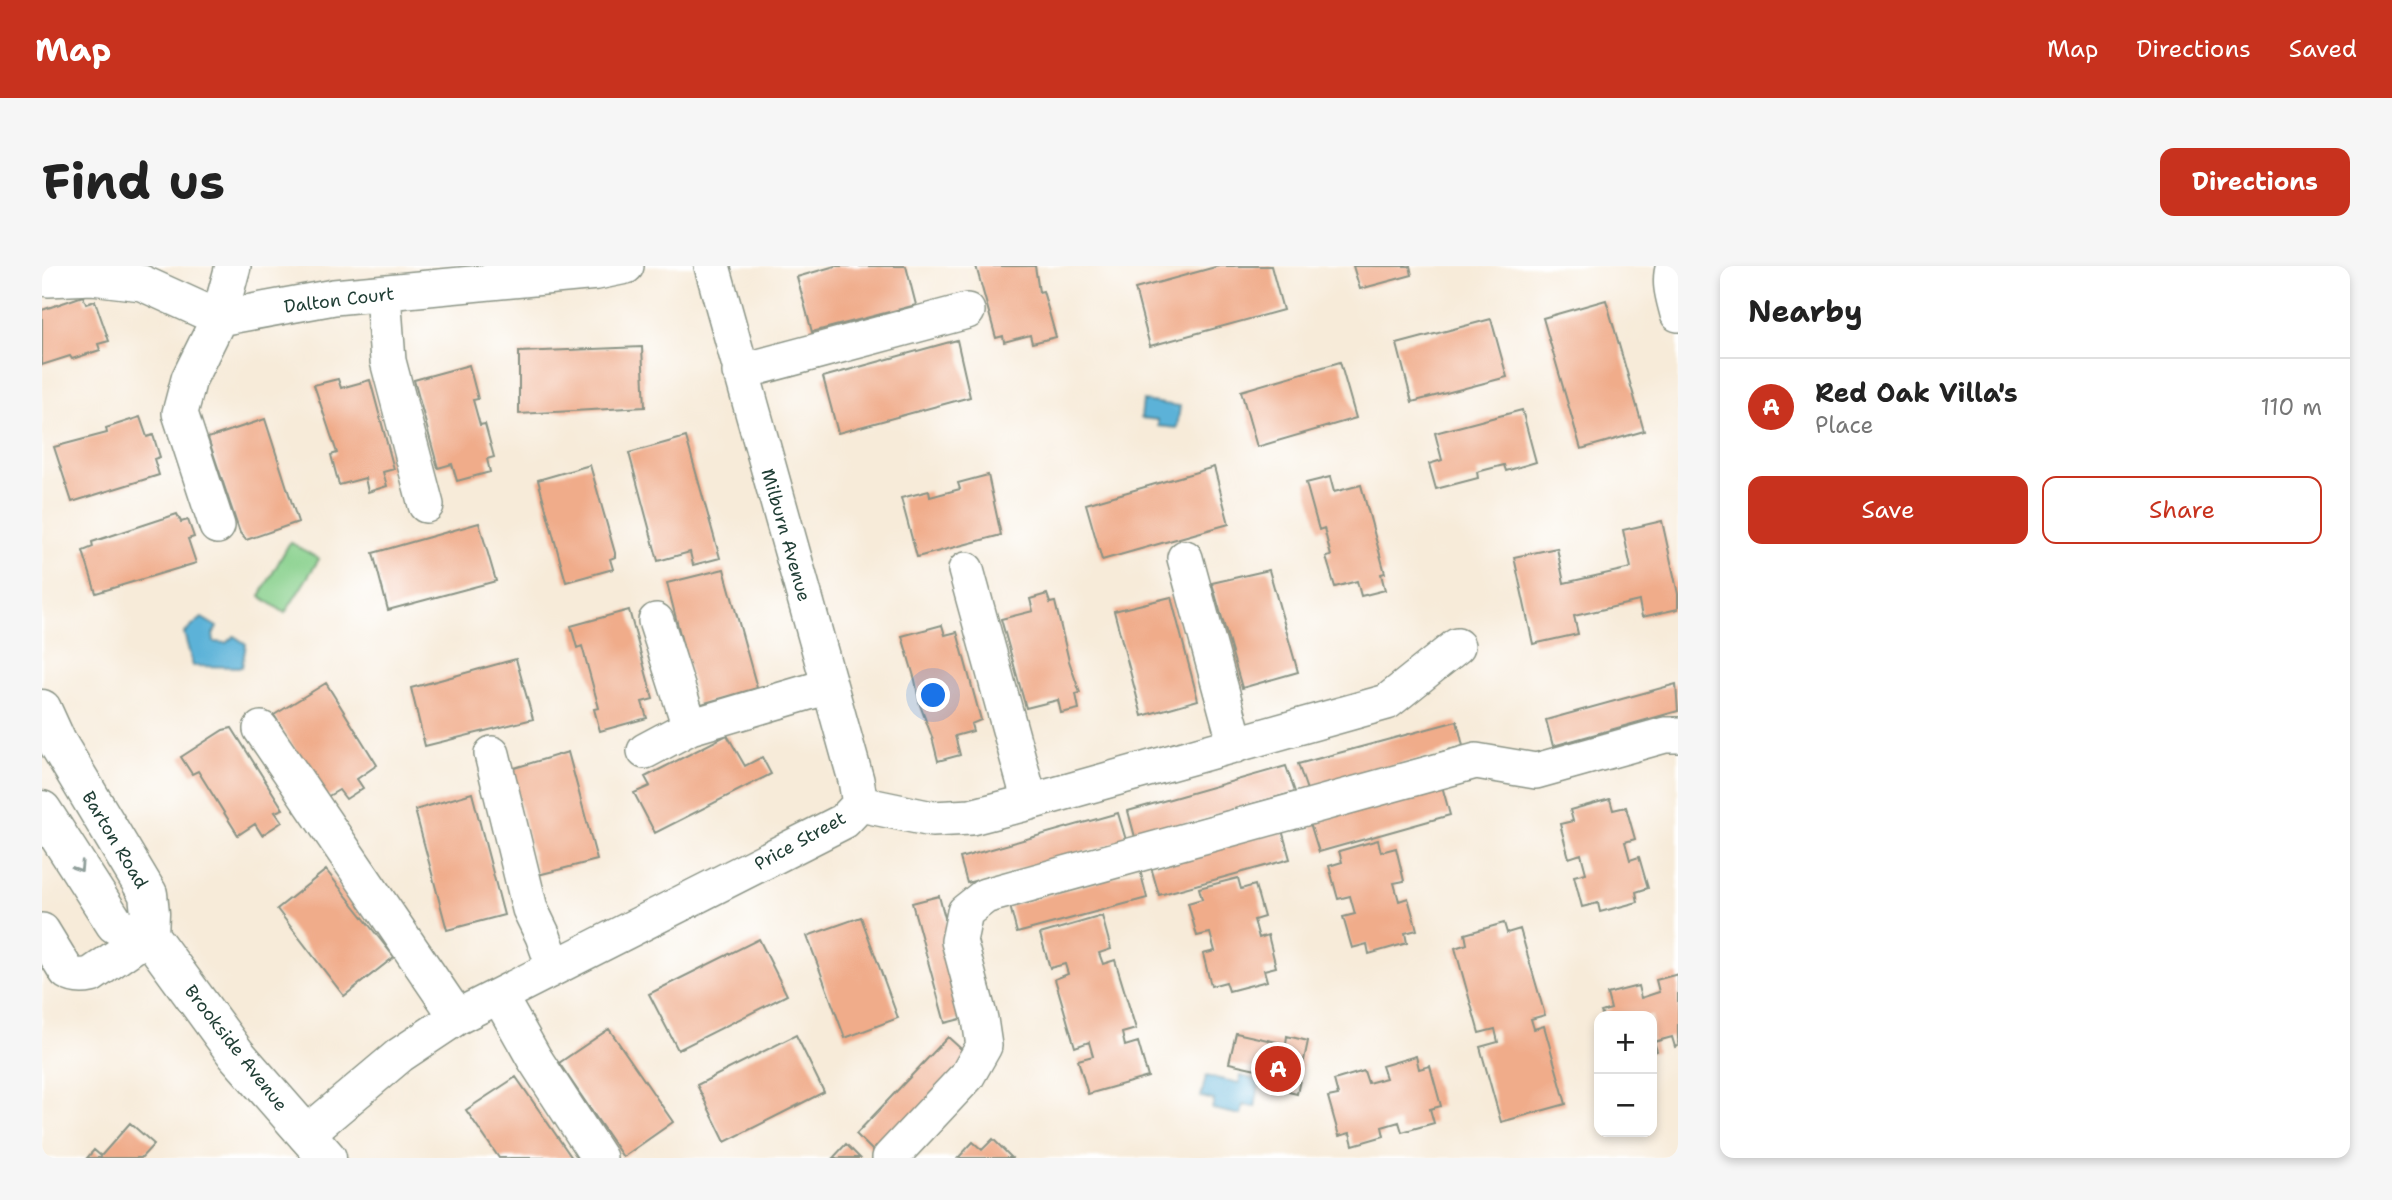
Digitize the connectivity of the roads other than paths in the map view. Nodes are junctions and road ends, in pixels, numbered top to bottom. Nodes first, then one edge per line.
1 (43, 266) edge
2 (233, 266) edge
3 (626, 266) edge
4 (712, 266) edge
5 (1674, 266) edge
6 (383, 294) junction
7 (967, 311) dead end
8 (1678, 314) edge
9 (219, 318) junction
10 (740, 372) junction
11 (426, 506) dead end
12 (216, 526) dead end
13 (1185, 558) dead end
14 (966, 570) dead end
15 (656, 621) dead end
16 (1457, 646) dead end
17 (829, 686) junction
18 (690, 727) junction
19 (261, 729) dead end
20 (47, 734) edge
21 (1678, 735) edge
22 (1236, 745) junction
23 (645, 751) dead end
24 (492, 754) dead end
25 (1030, 802) junction
26 (860, 804) junction
27 (42, 810) edge
28 (42, 932) edge
29 (149, 935) junction
30 (554, 967) junction
31 (499, 996) junction
32 (457, 1017) junction
33 (316, 1147) edge
34 (599, 1158) edge
35 (890, 1158) edge

1 - 9 street
2 - 9 street
3 - 6 street, Dalton Court
4 - 10 street, Milburn Avenue
5 - 8 street
6 - 9 street, Dalton Court
6 - 11 street
7 - 10 street
9 - 12 street
10 - 17 street, Milburn Avenue
13 - 22 street
14 - 25 street
15 - 18 street
16 - 22 street, Price Street
17 - 18 street
17 - 26 street, Milburn Avenue
18 - 23 street
19 - 32 street
20 - 29 main road, Barton Road
21 - 35 street
22 - 25 street, Price Street
24 - 30 street
25 - 26 street, Price Street
26 - 30 street, Price Street
27 -> 29 main road
28 - 29 street
29 - 33 main road, Brookside Avenue
30 - 31 street, Price Street
31 - 32 street, Price Street
31 - 34 street
32 - 33 street, Price Street

